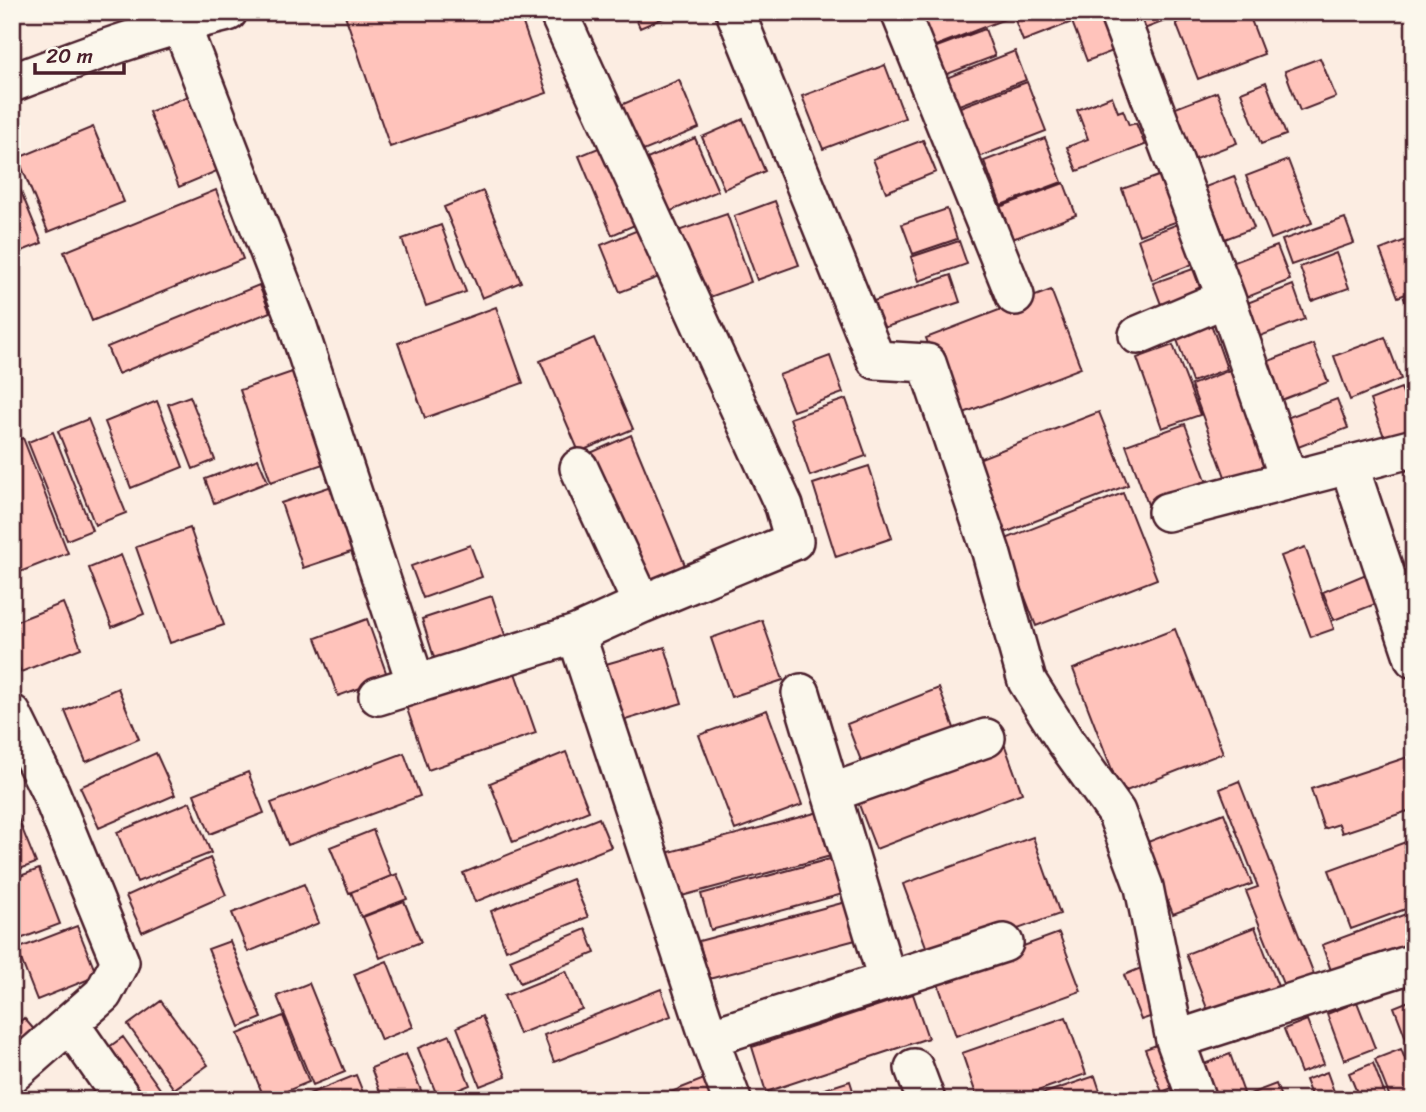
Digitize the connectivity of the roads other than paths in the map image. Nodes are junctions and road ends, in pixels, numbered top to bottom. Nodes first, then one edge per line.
1 (228, 12) edge
2 (558, 12) edge
3 (735, 12) edge
4 (900, 12) edge
5 (1118, 12) edge
6 (178, 18) edge
7 (12, 83) edge
8 (1015, 296) dead end
9 (1226, 298) junction
10 (1138, 335) dead end
11 (1414, 448) edge
12 (1349, 465) junction
13 (579, 468) dead end
14 (1289, 480) junction
15 (1167, 512) dead end
16 (642, 604) junction
17 (576, 634) junction
18 (1414, 659) edge
19 (416, 684) junction
20 (802, 693) dead end
21 (378, 696) dead end
22 (12, 714) edge
23 (986, 738) dead end
24 (831, 793) junction
25 (1004, 943) dead end
26 (1414, 963) edge
27 (887, 979) junction
28 (70, 1024) junction
29 (709, 1038) junction
30 (1175, 1040) junction
31 (12, 1074) edge
32 (123, 1100) edge
33 (732, 1100) edge
34 (1197, 1100) edge

1 - 6 street
2 - 16 street
3 - 30 street
4 - 8 street
5 - 9 street
6 - 7 street
6 - 19 street
9 - 10 street
9 - 14 street
11 - 12 street
12 - 14 street
12 - 18 street
13 - 16 street
14 - 15 street
16 - 17 street
17 - 19 street
17 - 29 street
19 - 21 street
20 - 24 street
22 - 28 street
23 - 24 street
24 - 27 street
25 - 27 street
26 - 30 street
27 - 29 street
28 - 31 street
28 - 32 street
29 - 33 street
30 - 34 street

